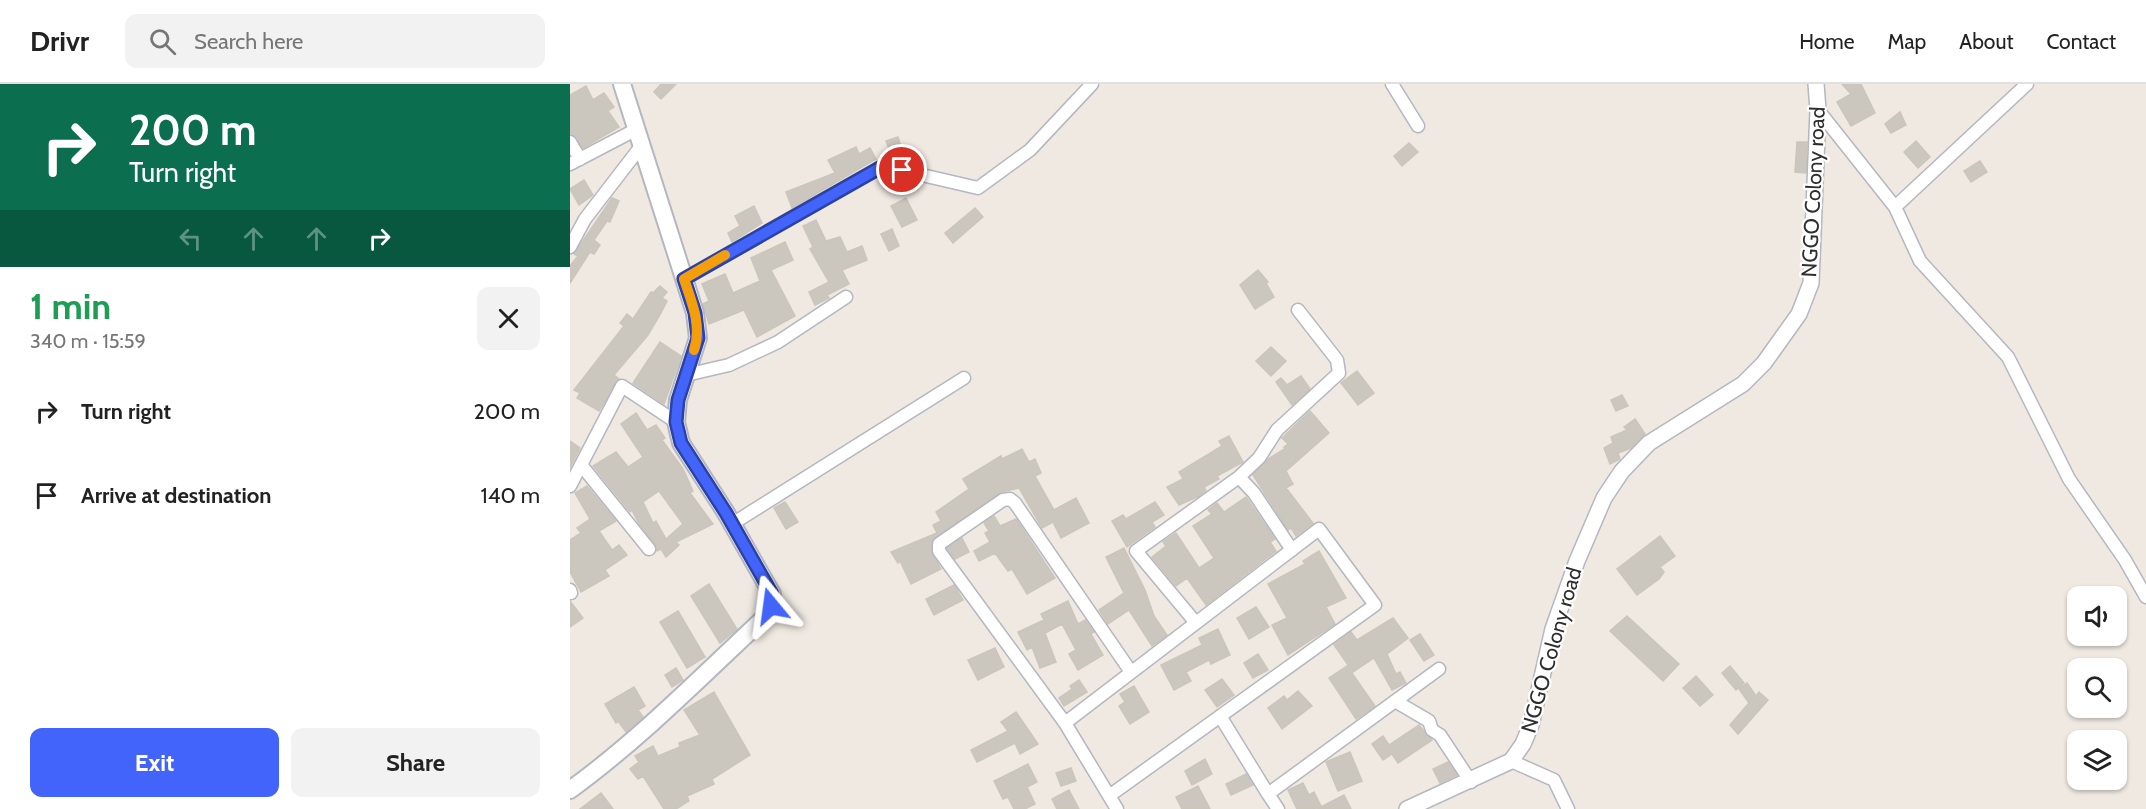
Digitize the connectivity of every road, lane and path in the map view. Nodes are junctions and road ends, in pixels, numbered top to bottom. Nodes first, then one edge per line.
1 (622, 84) edge
2 (1092, 84) edge
3 (1392, 84) edge
4 (1816, 84) edge
5 (2026, 84) edge
6 (1818, 110) junction
7 (1418, 126) dead end
8 (639, 137) junction
9 (570, 142) edge
10 (575, 162) edge
11 (1895, 207) junction
12 (570, 247) edge
13 (684, 279) junction
14 (846, 297) dead end
15 (1298, 310) dead end
16 (686, 375) junction
17 (964, 378) dead end
18 (676, 422) junction
19 (582, 466) junction
20 (1239, 477) junction
21 (570, 486) edge
22 (732, 524) junction
23 (649, 549) dead end
24 (1292, 550) junction
25 (2146, 597) edge
26 (1196, 623) junction
27 (1439, 669) dead end
28 (1131, 672) junction
29 (1395, 701) junction
30 (1220, 716) junction
31 (1065, 723) junction
32 (1511, 761) junction
33 (1471, 782) junction
34 (570, 789) edge
35 (1268, 794) junction
36 (1109, 796) junction
37 (1118, 809) edge
38 (1278, 809) edge
39 (1407, 809) edge
40 (1568, 809) edge

1 - 8 main road
2 - 13 street
3 - 7 street
4 - 6 street, NGGO Colony road
5 - 11 street
6 - 11 street
6 - 32 street, NGGO Colony road
8 - 10 street
8 - 12 street
8 - 13 main road
9 - 10 street
11 - 25 street
13 - 16 main road
14 - 16 street
15 - 20 street
16 - 18 main road
17 - 22 street
18 - 19 street
18 - 22 main road
19 - 21 street
19 - 23 street
20 - 24 street
20 - 26 street
22 - 34 main road
24 - 26 street
24 - 30 street
26 - 28 street
27 - 29 street
28 - 31 street
28 - 31 street
29 - 33 street
29 - 35 street
30 - 35 street
30 - 36 street
31 - 36 street
32 - 33 street
32 - 40 street
33 - 39 street
35 - 38 street
36 - 37 street

